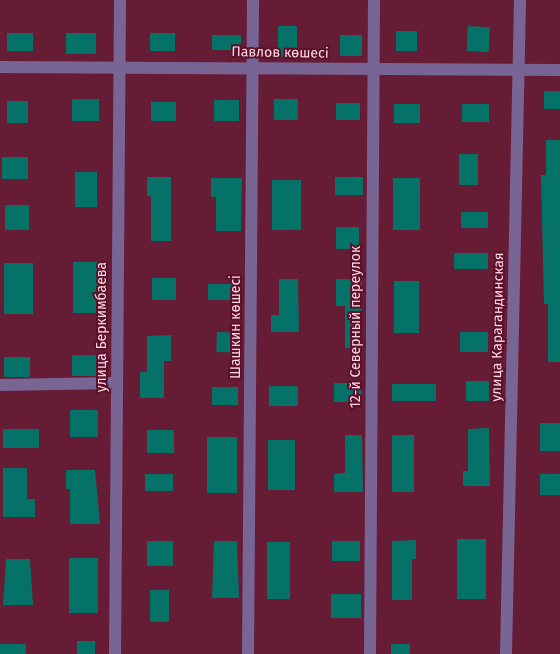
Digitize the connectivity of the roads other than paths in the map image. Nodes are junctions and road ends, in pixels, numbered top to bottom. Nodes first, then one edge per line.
1 (120, 0) edge
2 (253, 0) edge
3 (374, 0) edge
4 (520, 0) edge
5 (0, 67) edge
6 (119, 67) junction
7 (252, 68) junction
8 (373, 69) junction
9 (560, 70) edge
10 (518, 71) junction
11 (117, 383) junction
12 (0, 385) edge
13 (115, 654) edge
14 (248, 654) edge
15 (370, 654) edge
16 (506, 654) edge

1 - 6 street, улица Беркимбаева
2 - 7 street, Шашкин көшесі
3 - 8 street, 12-й Северный переулок
4 - 10 street, улица Карагандинская
5 - 6 street, Павлов көшесі
6 - 7 street, Павлов көшесі
6 - 11 street, улица Беркимбаева
7 - 8 street, Павлов көшесі
7 - 14 street, Шашкин көшесі
8 - 10 street, Павлов көшесі
8 - 15 street, 12-й Северный переулок
9 - 10 street, Павлов көшесі
10 - 16 street, улица Карагандинская
11 - 12 street
11 - 13 street, улица Беркимбаева

